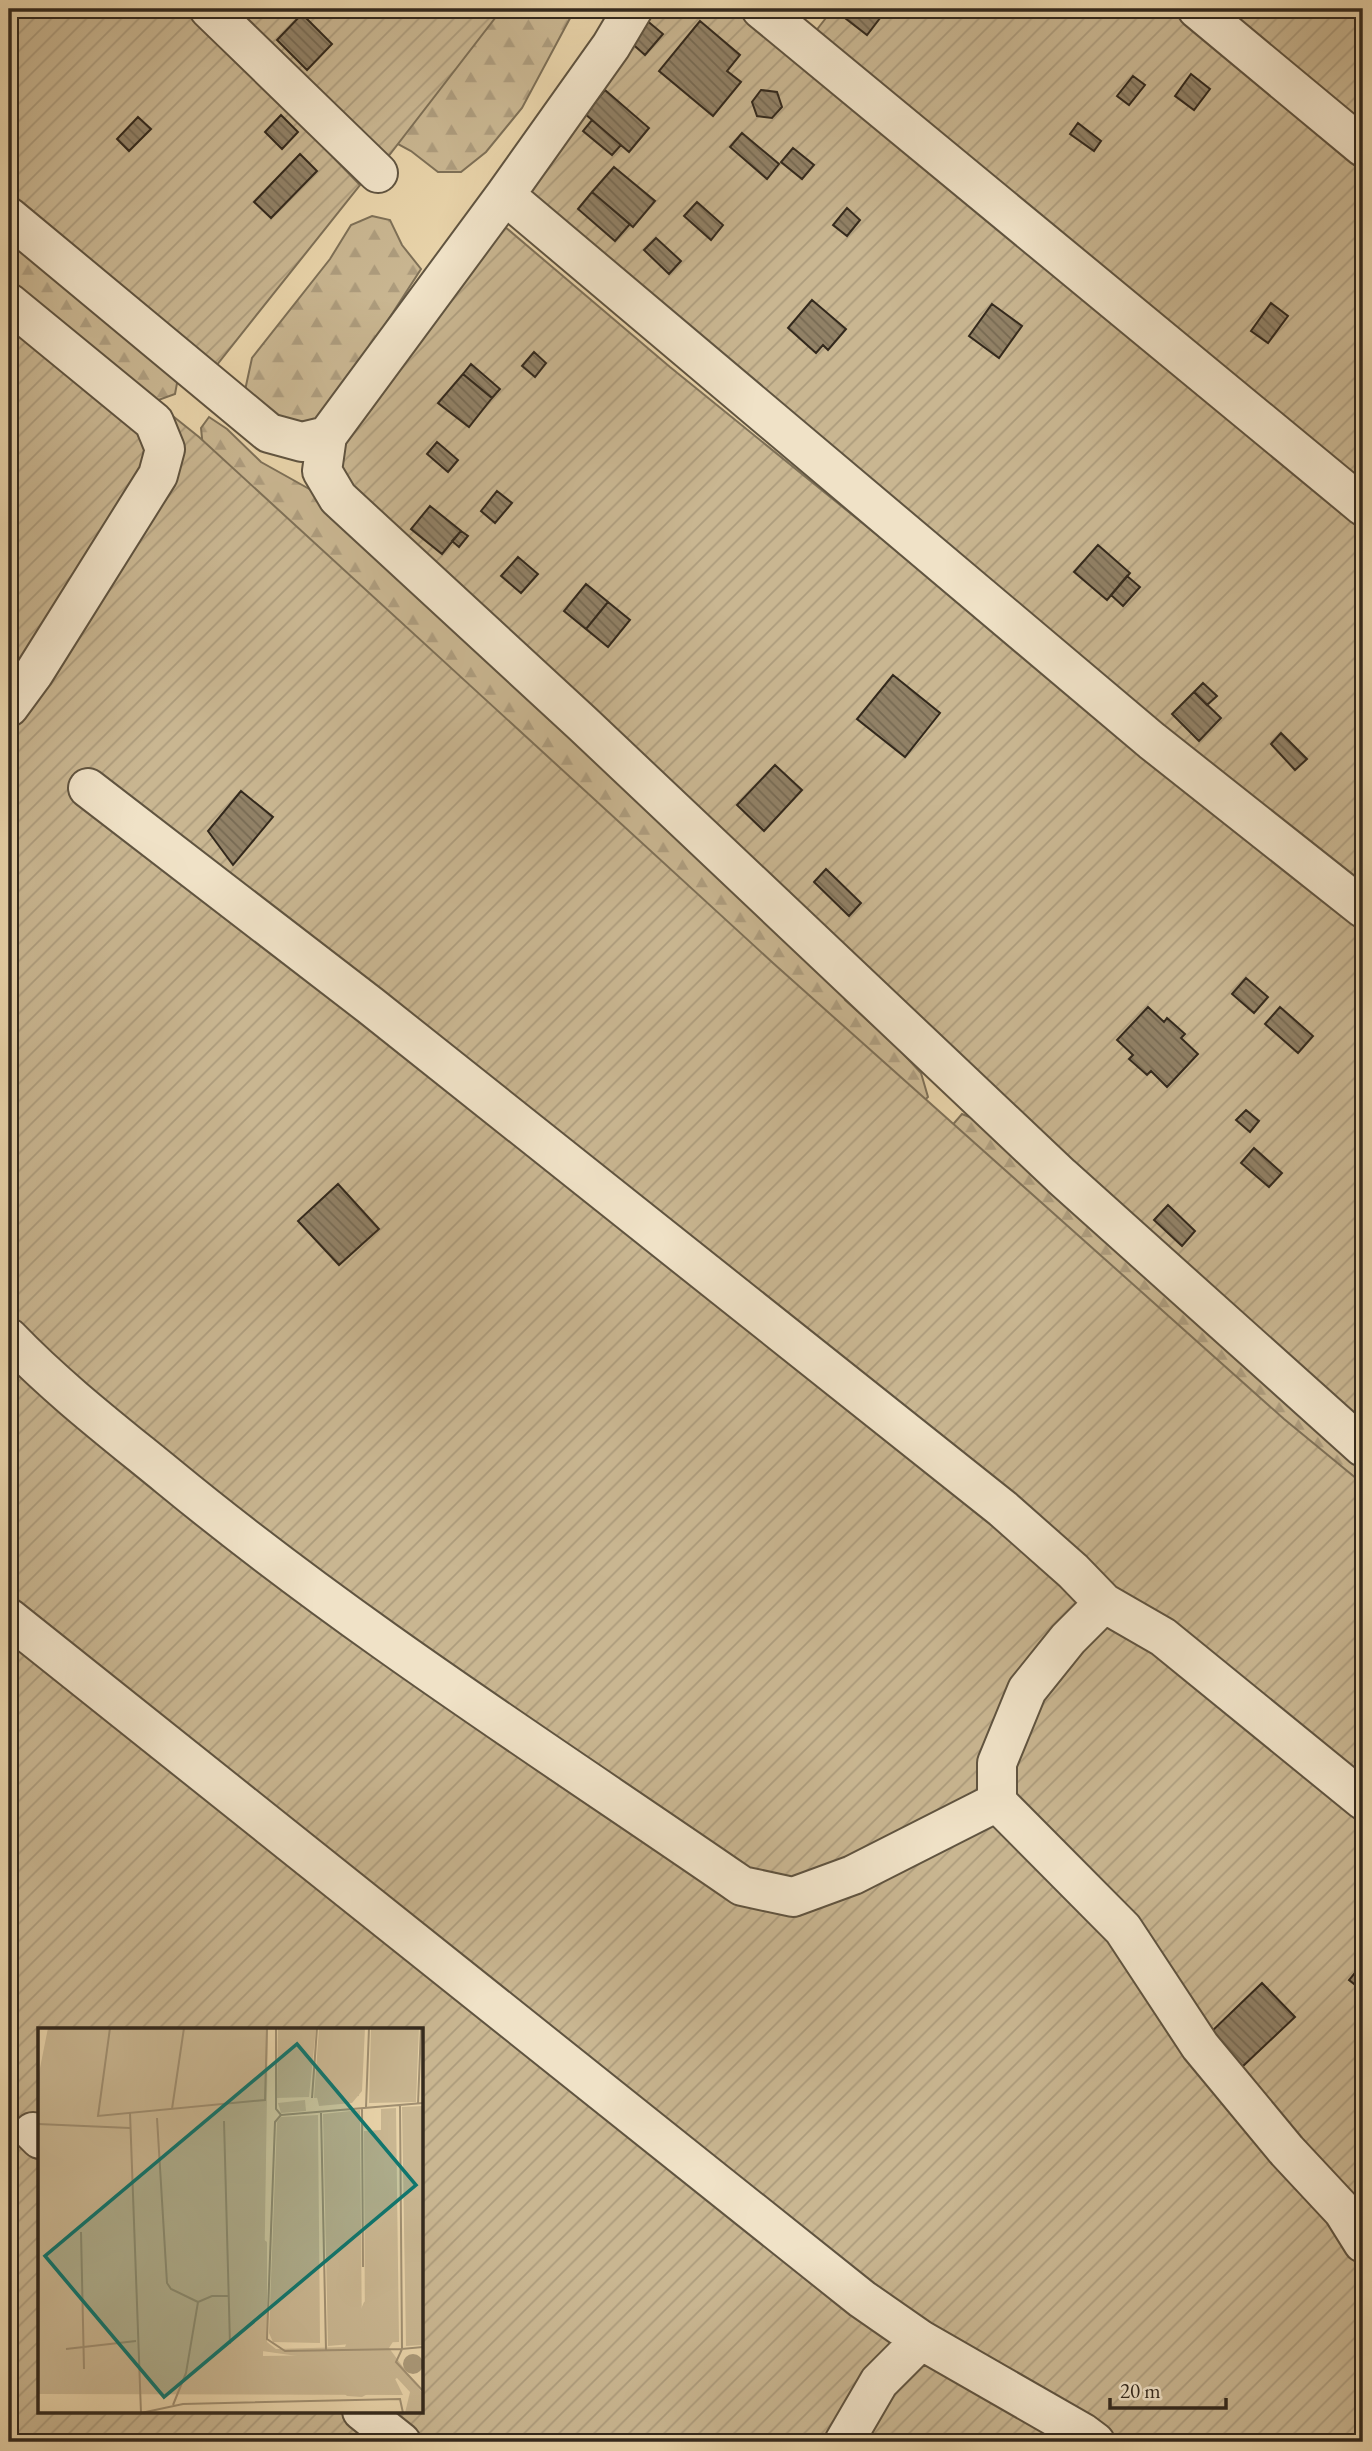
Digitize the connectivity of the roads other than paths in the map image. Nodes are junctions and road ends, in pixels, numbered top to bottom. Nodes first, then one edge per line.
1 (209, 9) edge
2 (633, 9) edge
3 (761, 9) edge
4 (1197, 9) edge
5 (1363, 147) edge
6 (379, 173) dead end
7 (505, 195) junction
8 (9, 217) edge
9 (9, 303) edge
10 (327, 436) junction
11 (1363, 506) edge
12 (9, 707) edge
13 (88, 788) dead end
14 (1363, 908) edge
15 (9, 1338) edge
16 (1363, 1447) edge
17 (1104, 1603) junction
18 (9, 1618) edge
19 (1363, 1800) edge
20 (997, 1802) junction
21 (1363, 2243) edge
22 (921, 2340) junction
23 (363, 2412) edge
24 (401, 2442) edge
25 (844, 2442) edge
26 (1095, 2442) edge

1 - 6 street
2 - 7 street
3 - 11 street
4 - 5 street
7 - 10 street
7 - 14 street
8 - 10 street
9 - 12 street
10 - 16 street
13 - 17 street
15 - 20 street
17 - 19 street
17 - 20 street
18 - 22 street
20 - 21 street
22 - 25 street
22 - 26 street
23 - 24 street

